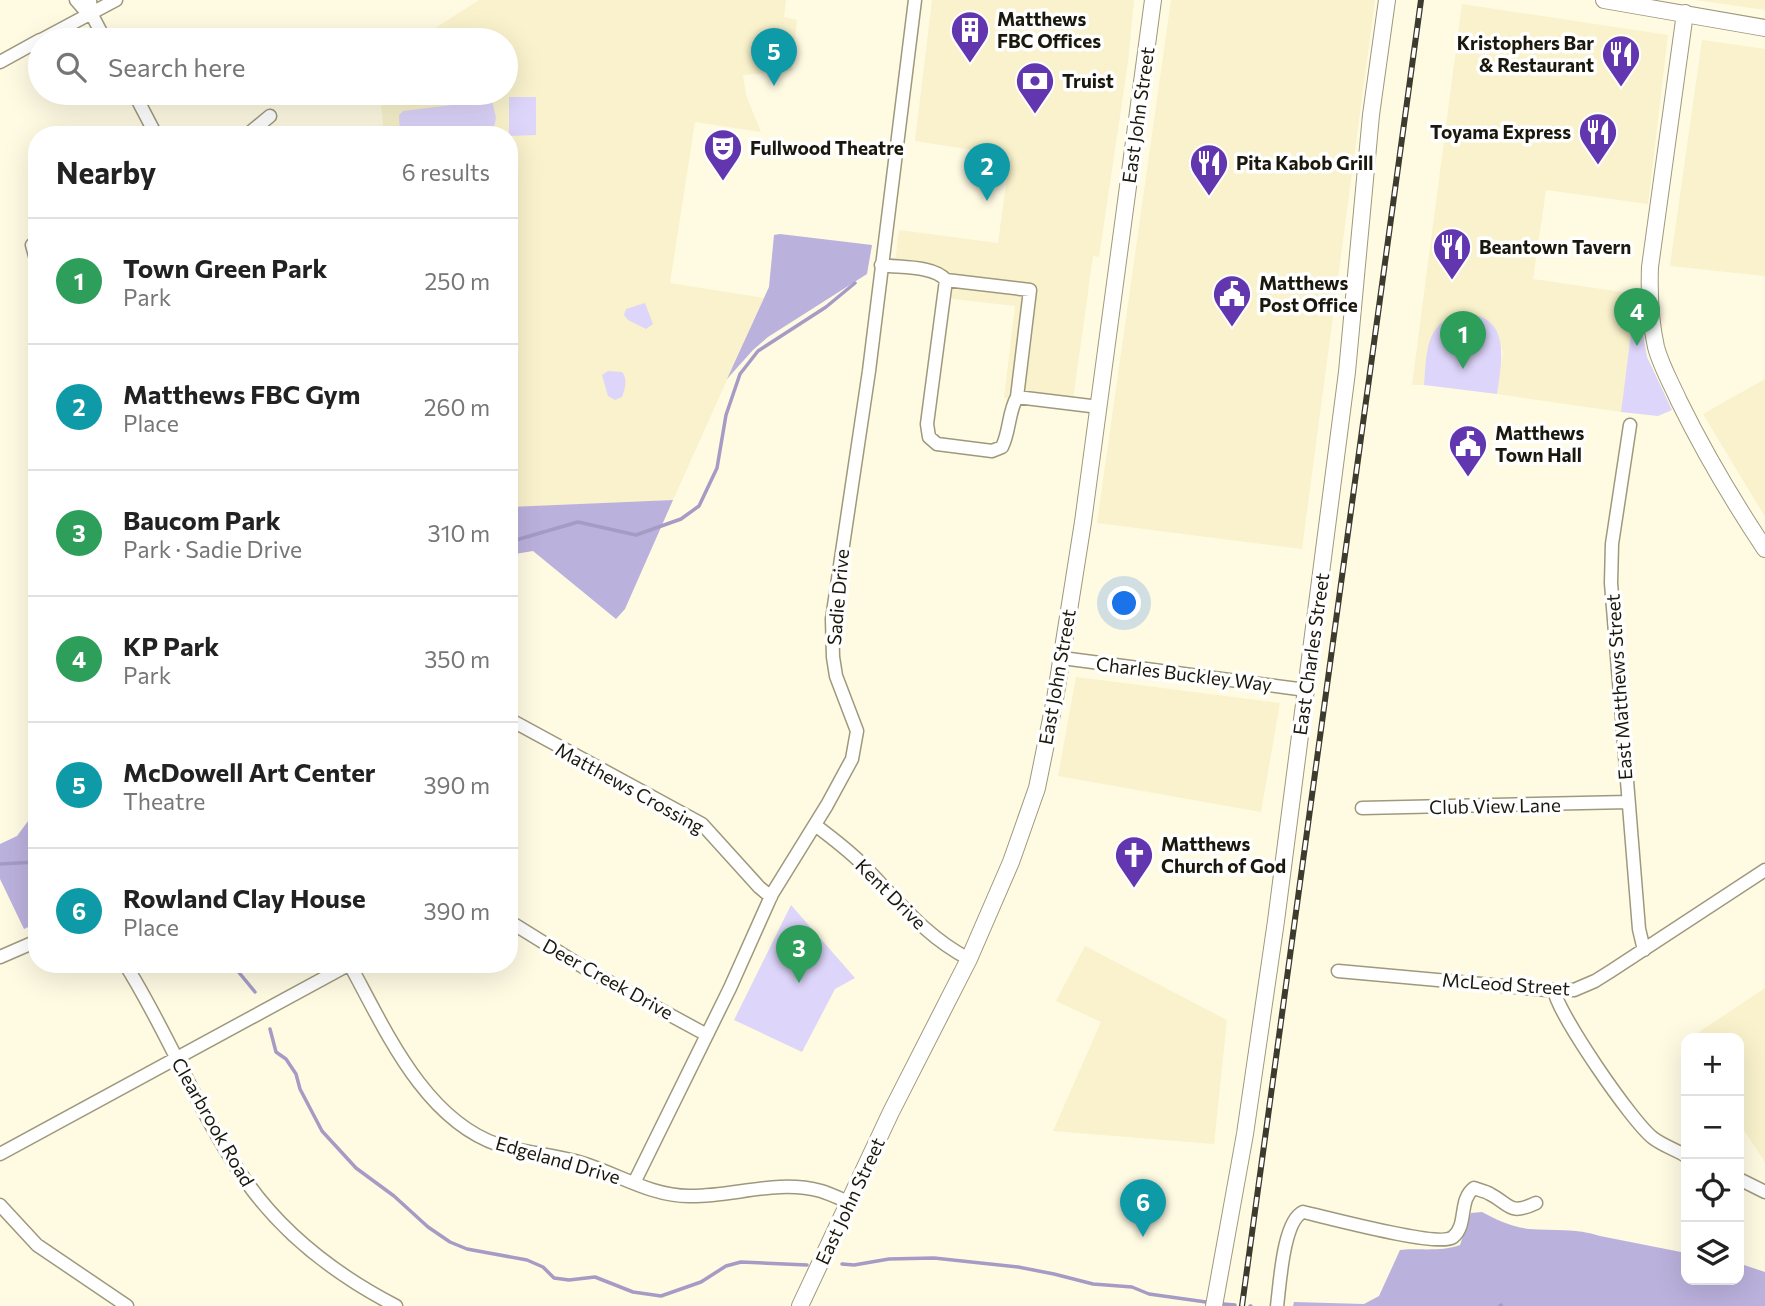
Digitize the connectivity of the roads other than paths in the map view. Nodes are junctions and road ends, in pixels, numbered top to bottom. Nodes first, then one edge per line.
1 (76, 0) edge
2 (116, 0) edge
3 (915, 0) edge
4 (1153, 0) edge
5 (1387, 0) edge
6 (1604, 0) edge
7 (90, 7) edge
8 (1686, 7) edge
9 (58, 28) edge
10 (100, 28) edge
11 (1765, 28) edge
12 (28, 47) edge
13 (0, 62) edge
14 (140, 105) edge
15 (270, 116) dead end
16 (151, 126) edge
17 (258, 126) edge
18 (881, 265) junction
19 (946, 280) junction
20 (1017, 397) junction
21 (1099, 407) junction
22 (1630, 425) dead end
23 (1765, 549) edge
24 (1062, 658) junction
25 (1306, 690) junction
26 (518, 724) edge
27 (1628, 802) junction
28 (1362, 808) dead end
29 (816, 825) junction
30 (1765, 870) edge
31 (771, 897) junction
32 (518, 927) edge
33 (28, 945) edge
34 (1644, 950) junction
35 (0, 957) edge
36 (969, 958) junction
37 (1338, 971) dead end
38 (130, 973) edge
39 (334, 973) edge
40 (355, 973) edge
41 (1554, 990) junction
42 (707, 1035) junction
43 (176, 1059) junction
44 (1681, 1153) edge
45 (0, 1154) edge
46 (1744, 1182) edge
47 (634, 1183) junction
48 (1765, 1192) edge
49 (850, 1203) junction
50 (1536, 1203) dead end
51 (0, 1205) edge
52 (127, 1306) edge
53 (396, 1306) edge
54 (800, 1306) edge
55 (1214, 1306) edge
56 (1277, 1306) edge

1 - 7 street
2 - 7 street
3 - 18 street, Sadie Drive
4 - 21 main road, East John Street
5 - 25 main road, East Charles Street
6 - 8 main road
7 - 9 street
7 - 10 street
8 - 11 main road
8 - 23 main road
12 - 13 street
14 - 16 street
15 - 17 street
18 - 19 street
18 - 29 street, Sadie Drive
19 - 20 street
19 - 20 street
20 - 21 street
21 - 24 main road, East John Street
22 - 27 street, East Matthews Street
24 - 25 street, Charles Buckley Way
24 - 36 main road, East John Street
25 - 55 main road, East Charles Street
26 - 31 street, Matthews Crossing
27 - 28 street, Club View Lane
27 - 34 street, East Matthews Street
29 - 31 street, Sadie Drive
29 - 36 street, Kent Drive
30 - 34 street, McLeod Street
31 - 42 street, Sadie Drive
32 - 42 street, Deer Creek Drive
33 - 35 street
34 - 41 street, McLeod Street
36 - 49 main road, East John Street
37 - 41 street, McLeod Street
38 - 43 street, Clearbrook Road
39 - 43 street
40 - 47 street, Edgeland Drive
41 - 44 street
42 - 47 street, Sadie Drive
43 - 45 street
43 - 53 street, Clearbrook Road
46 - 48 street
47 - 49 street, Edgeland Drive
49 - 54 main road, East John Street
50 - 56 street
51 - 52 street

